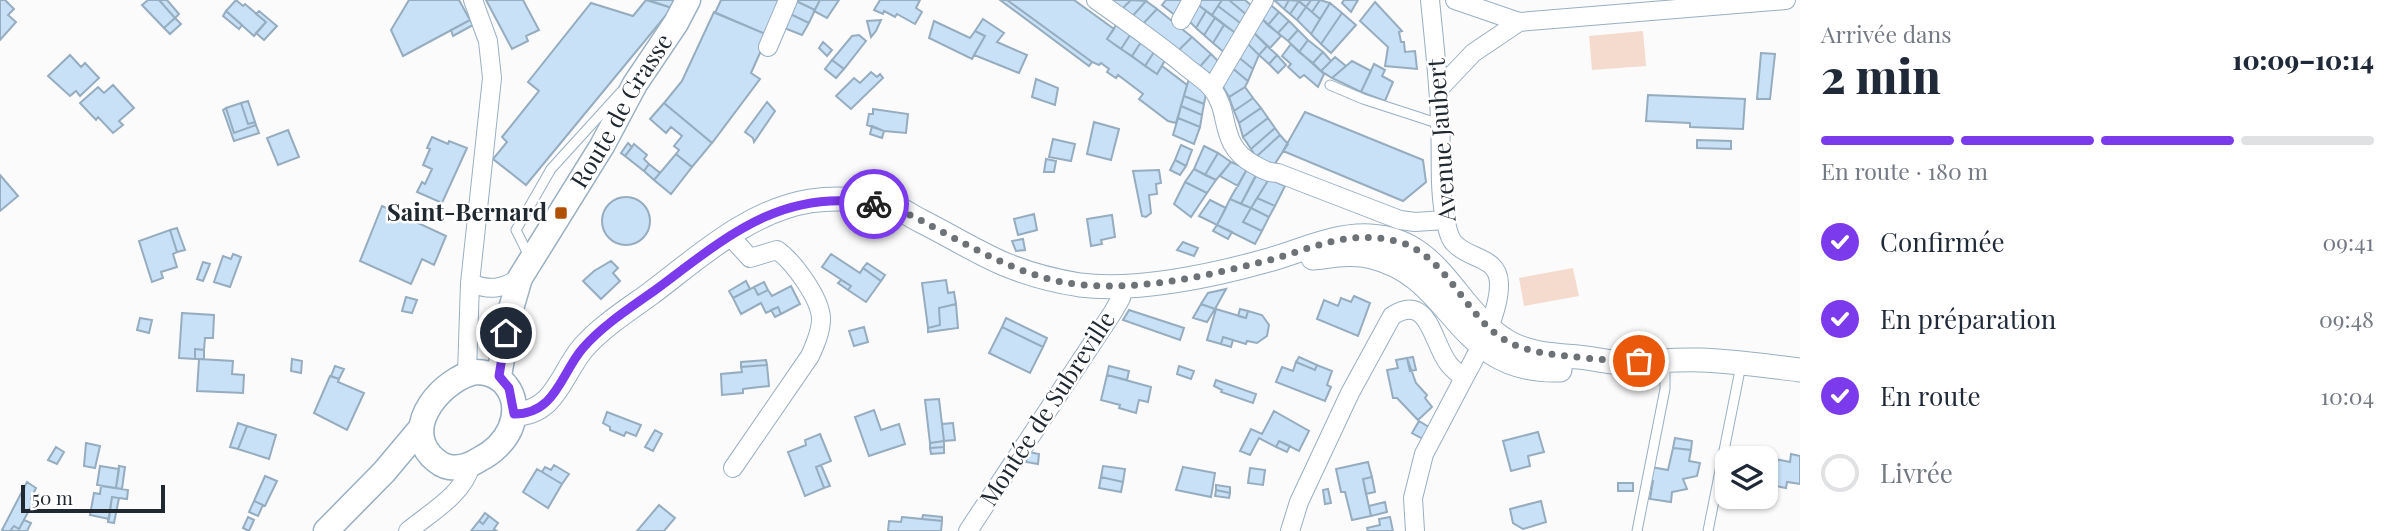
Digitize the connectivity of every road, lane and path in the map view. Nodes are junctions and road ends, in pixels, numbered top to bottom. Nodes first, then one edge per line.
1 (473, 0) edge
2 (688, 0) edge
3 (788, 0) edge
4 (1096, 0) edge
5 (1192, 0) edge
6 (1264, 0) edge
7 (1430, 0) edge
8 (1455, 0) edge
9 (1786, 0) edge
10 (1181, 20) dead end
11 (1519, 22) junction
12 (768, 47) dead end
13 (1330, 85) dead end
14 (1212, 88) junction
15 (1438, 89) junction
16 (1440, 124) junction
17 (1446, 220) junction
18 (729, 235) junction
19 (526, 269) junction
20 (470, 283) junction
21 (1123, 285) junction
22 (1484, 336) junction
23 (1665, 360) junction
24 (1741, 364) junction
25 (1800, 370) edge
26 (467, 373) junction
27 (499, 376) junction
28 (1464, 378) junction
29 (514, 414) junction
30 (421, 428) junction
31 (436, 461) junction
32 (471, 465) junction
33 (733, 468) dead end
34 (384, 472) junction
35 (326, 531) edge
36 (408, 531) edge
37 (968, 531) edge
38 (1290, 531) edge
39 (1415, 531) edge
40 (1637, 531) edge
41 (1708, 531) edge

1 - 20 street
2 - 19 main road, Route de Grasse
3 - 12 street
4 - 14 street
5 - 10 street
6 - 14 street
7 - 15 street, Avenue Jaubert
8 - 11 street
9 - 11 street
11 - 15 street
13 - 16 lane
14 - 17 street
15 - 16 street, Avenue Jaubert
16 - 17 street, Avenue Jaubert
17 - 22 street, Avenue Jaubert
18 - 21 street
18 - 29 street
18 - 33 street
19 - 20 street
19 - 27 main road, Route de Grasse
20 - 26 street
21 - 22 street
21 - 37 street, Montée de Subreville
22 - 23 street
22 - 28 street, Avenue Jaubert
23 - 24 street
23 - 40 lane
24 - 25 street
24 - 41 lane
26 - 27 main road
26 - 30 main road
27 - 29 main road
28 - 38 street
28 - 39 street, Avenue Jaubert
29 - 32 main road
30 - 31 main road
30 - 34 main road
31 - 32 main road
31 - 34 main road
32 - 36 street
34 - 35 main road

